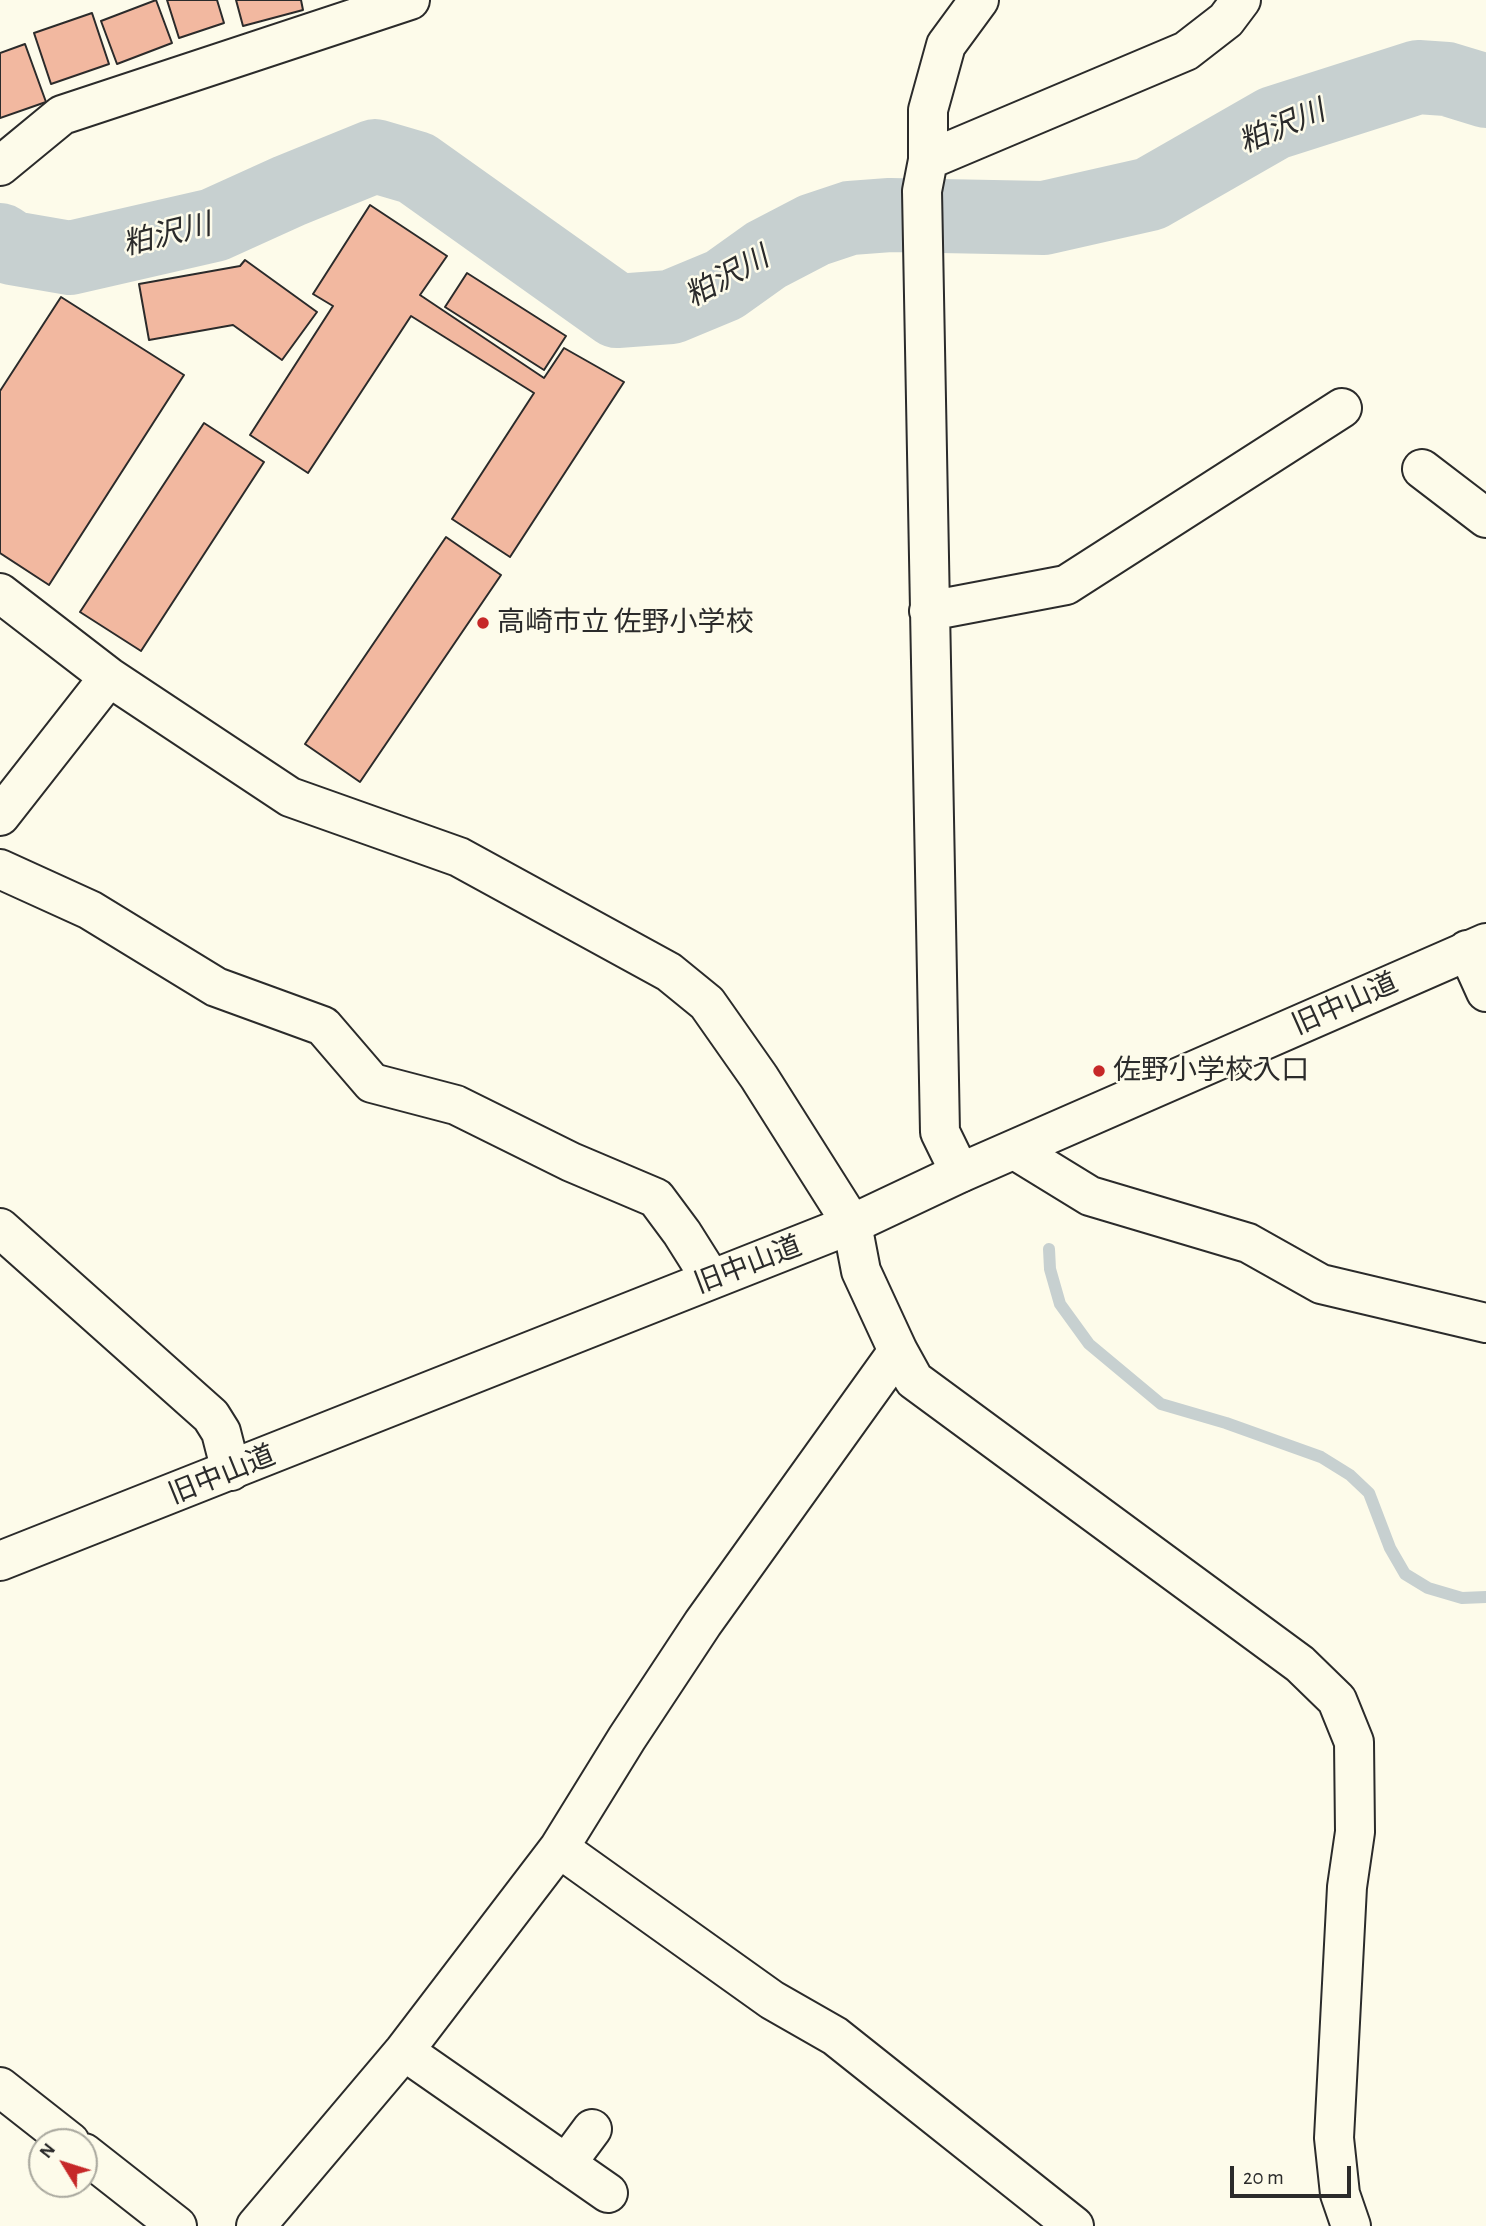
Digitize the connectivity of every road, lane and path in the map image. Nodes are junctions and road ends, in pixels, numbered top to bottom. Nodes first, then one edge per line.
1 (410, 0) edge
2 (979, 0) edge
3 (1241, 0) edge
4 (928, 160) junction
5 (0, 166) edge
6 (1342, 408) dead end
7 (1422, 469) dead end
8 (1486, 518) edge
9 (0, 593) edge
10 (929, 611) junction
11 (109, 677) junction
12 (0, 816) edge
13 (0, 869) edge
14 (1476, 947) edge
15 (1486, 992) edge
16 (1016, 1150) junction
17 (960, 1173) junction
18 (852, 1224) junction
19 (0, 1228) edge
20 (711, 1279) junction
21 (1486, 1323) edge
22 (898, 1351) junction
23 (231, 1471) junction
24 (0, 1562) edge
25 (559, 1847) junction
26 (404, 2051) junction
27 (0, 2087) edge
28 (52, 2128) edge
29 (592, 2129) dead end
30 (98, 2164) edge
31 (566, 2164) junction
32 (608, 2193) dead end
33 (177, 2226) edge
34 (256, 2226) edge
35 (1074, 2226) edge
36 (1351, 2226) edge

1 - 5 street
2 - 4 street
3 - 4 street
4 - 10 street
6 - 10 street
7 - 8 street
9 - 11 street
10 - 17 street
11 - 12 street
11 - 18 street
13 - 20 street
14 - 15 street
14 - 16 street, 旧中山道
16 - 17 street, 旧中山道
16 - 21 street
17 - 18 street, 旧中山道
18 - 20 street, 旧中山道
18 - 22 street
19 - 23 street
20 - 23 street, 旧中山道
22 - 25 street
22 - 36 street
23 - 24 street, 旧中山道
25 - 26 street
25 - 35 street
26 - 31 street
26 - 34 street
27 - 28 street
29 - 31 street
30 - 33 street
31 - 32 street

